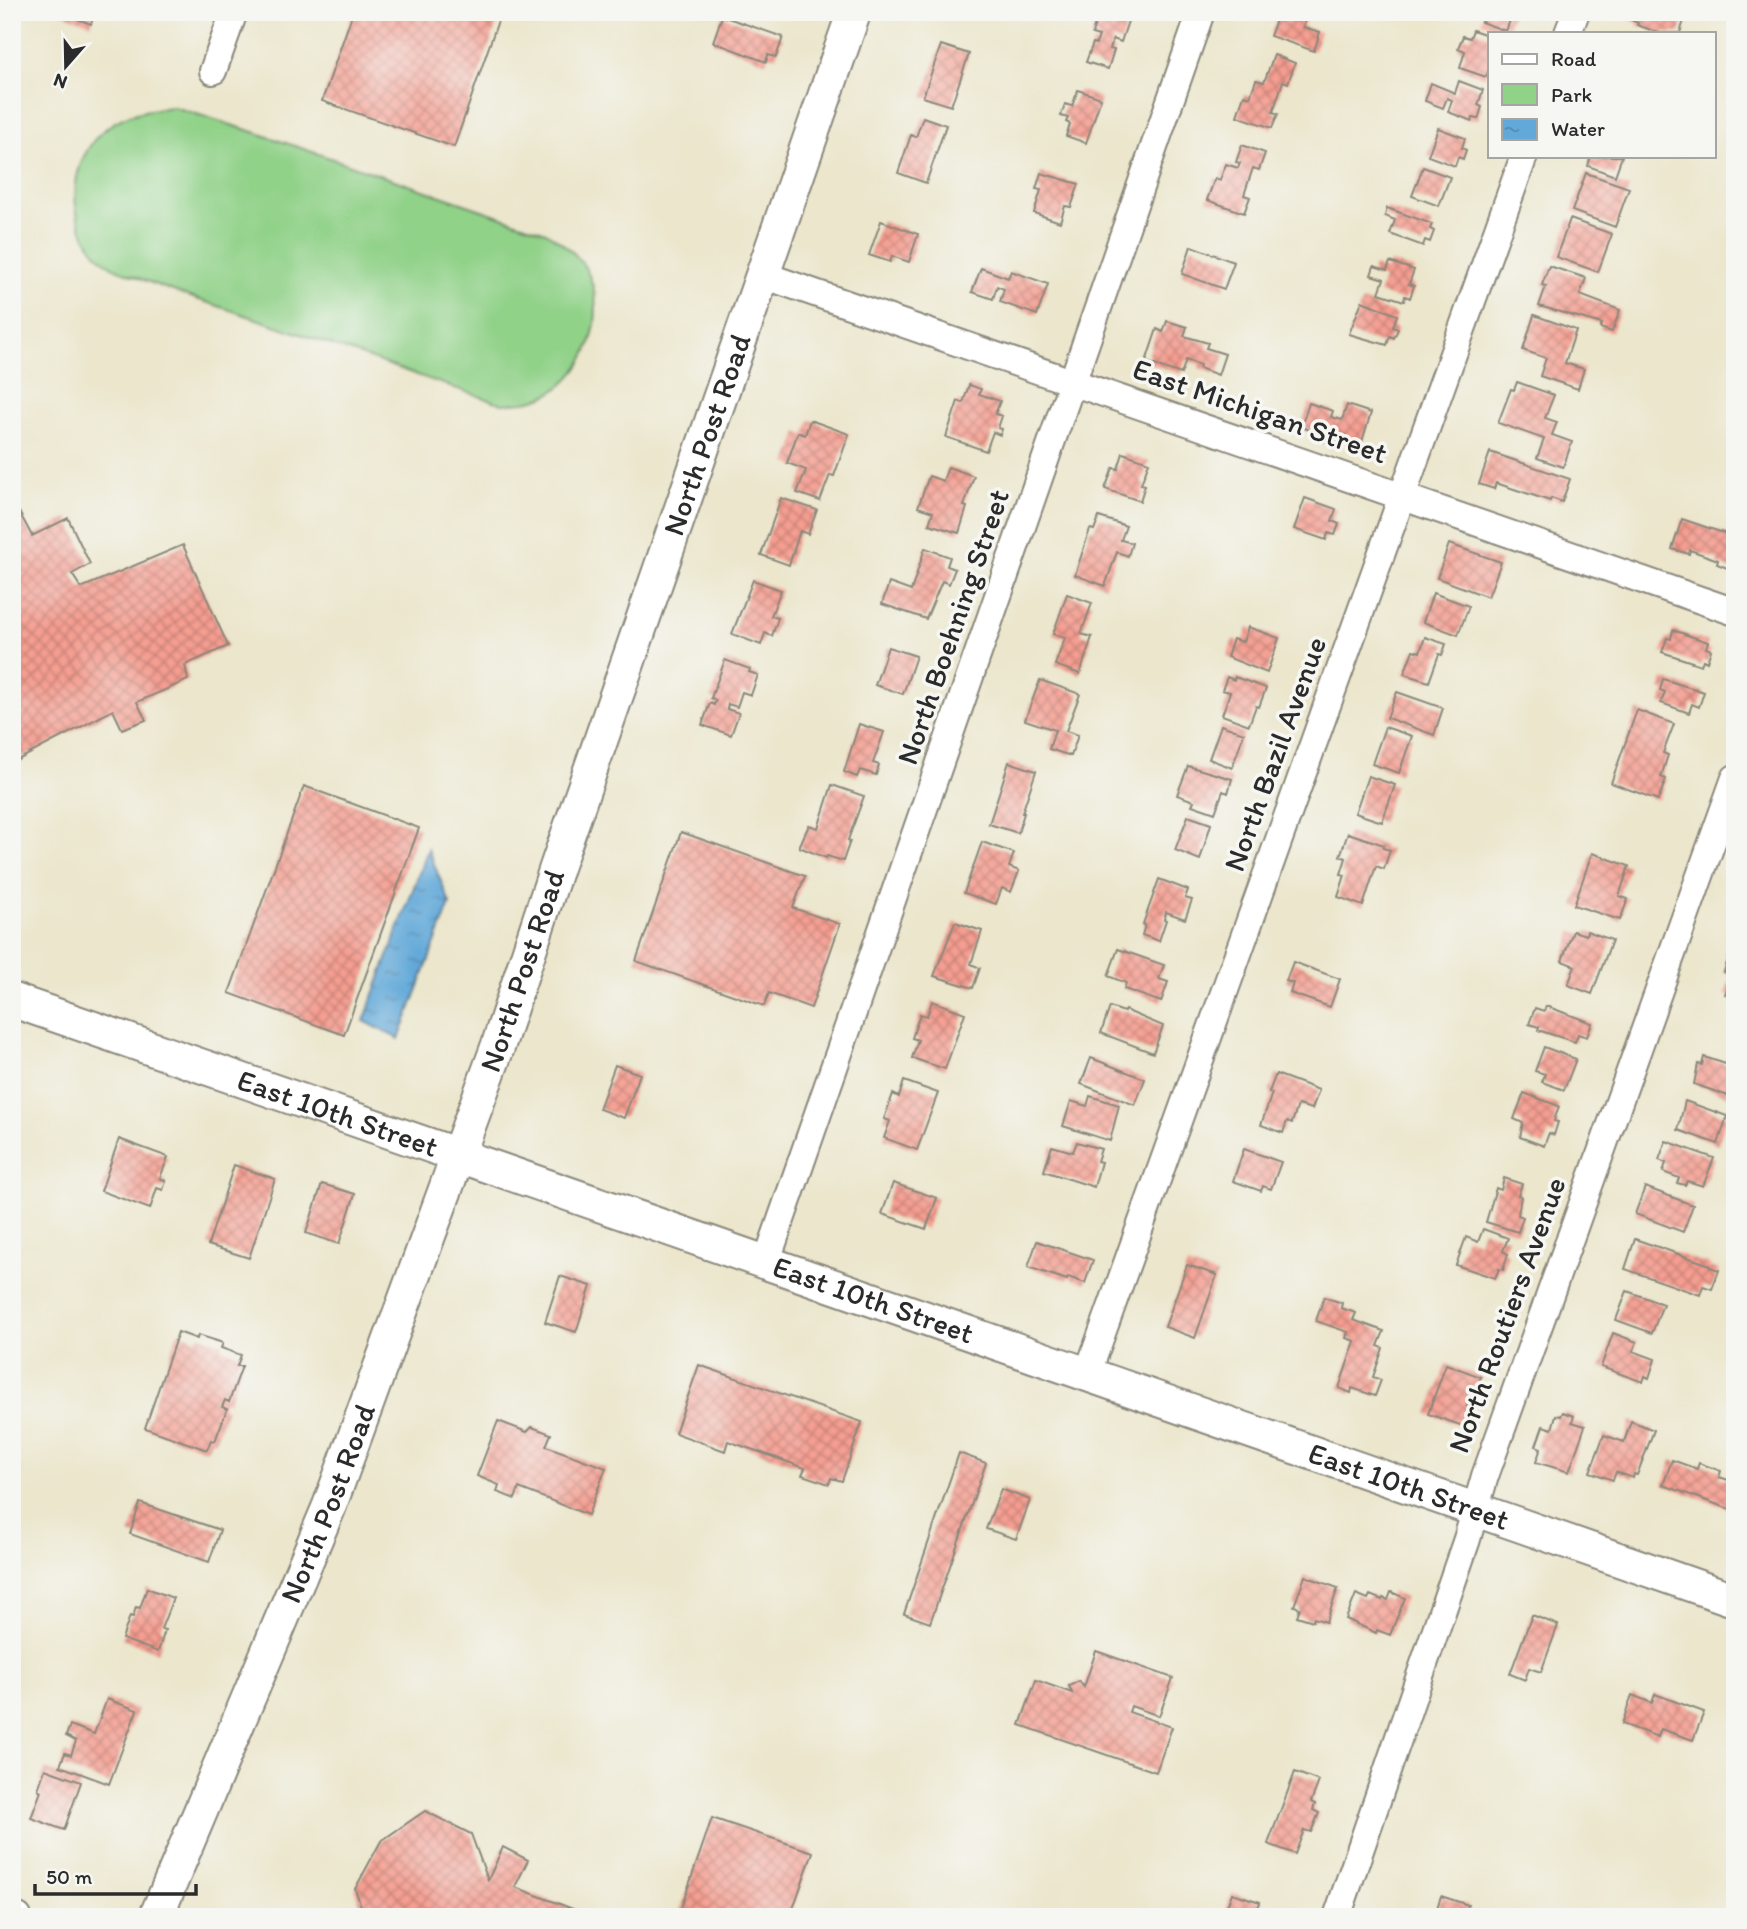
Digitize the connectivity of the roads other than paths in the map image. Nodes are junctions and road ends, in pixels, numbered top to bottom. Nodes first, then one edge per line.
1 (234, 12) edge
2 (855, 12) edge
3 (1201, 12) edge
4 (1576, 12) edge
5 (1568, 32) edge
6 (213, 71) dead end
7 (1523, 158) edge
8 (763, 275) junction
9 (1074, 381) junction
10 (1403, 496) junction
11 (1735, 612) edge
12 (1735, 778) edge
13 (12, 1000) edge
14 (457, 1155) junction
15 (766, 1263) junction
16 (1087, 1375) junction
17 (1476, 1509) junction
18 (1735, 1600) edge
19 (12, 1915) edge
20 (18, 1917) edge
21 (156, 1917) edge
22 (1337, 1917) edge

1 - 6 street
2 - 8 main road, North Post Road
3 - 9 street, North Boehning Street
4 - 5 street
7 - 10 street, North Bazil Avenue
8 - 9 street, East Michigan Street
8 - 14 main road, North Post Road
9 - 10 street, East Michigan Street
9 - 15 street, North Boehning Street
10 - 11 street, East Michigan Street
10 - 16 street, North Bazil Avenue
12 - 17 street, North Routiers Avenue
13 - 14 main road, East 10th Street
14 - 15 main road, East 10th Street
14 - 21 main road, North Post Road
15 - 16 main road, East 10th Street
16 - 17 main road, East 10th Street
17 - 18 main road, East 10th Street
17 - 22 street, North Routiers Avenue
19 - 20 street

